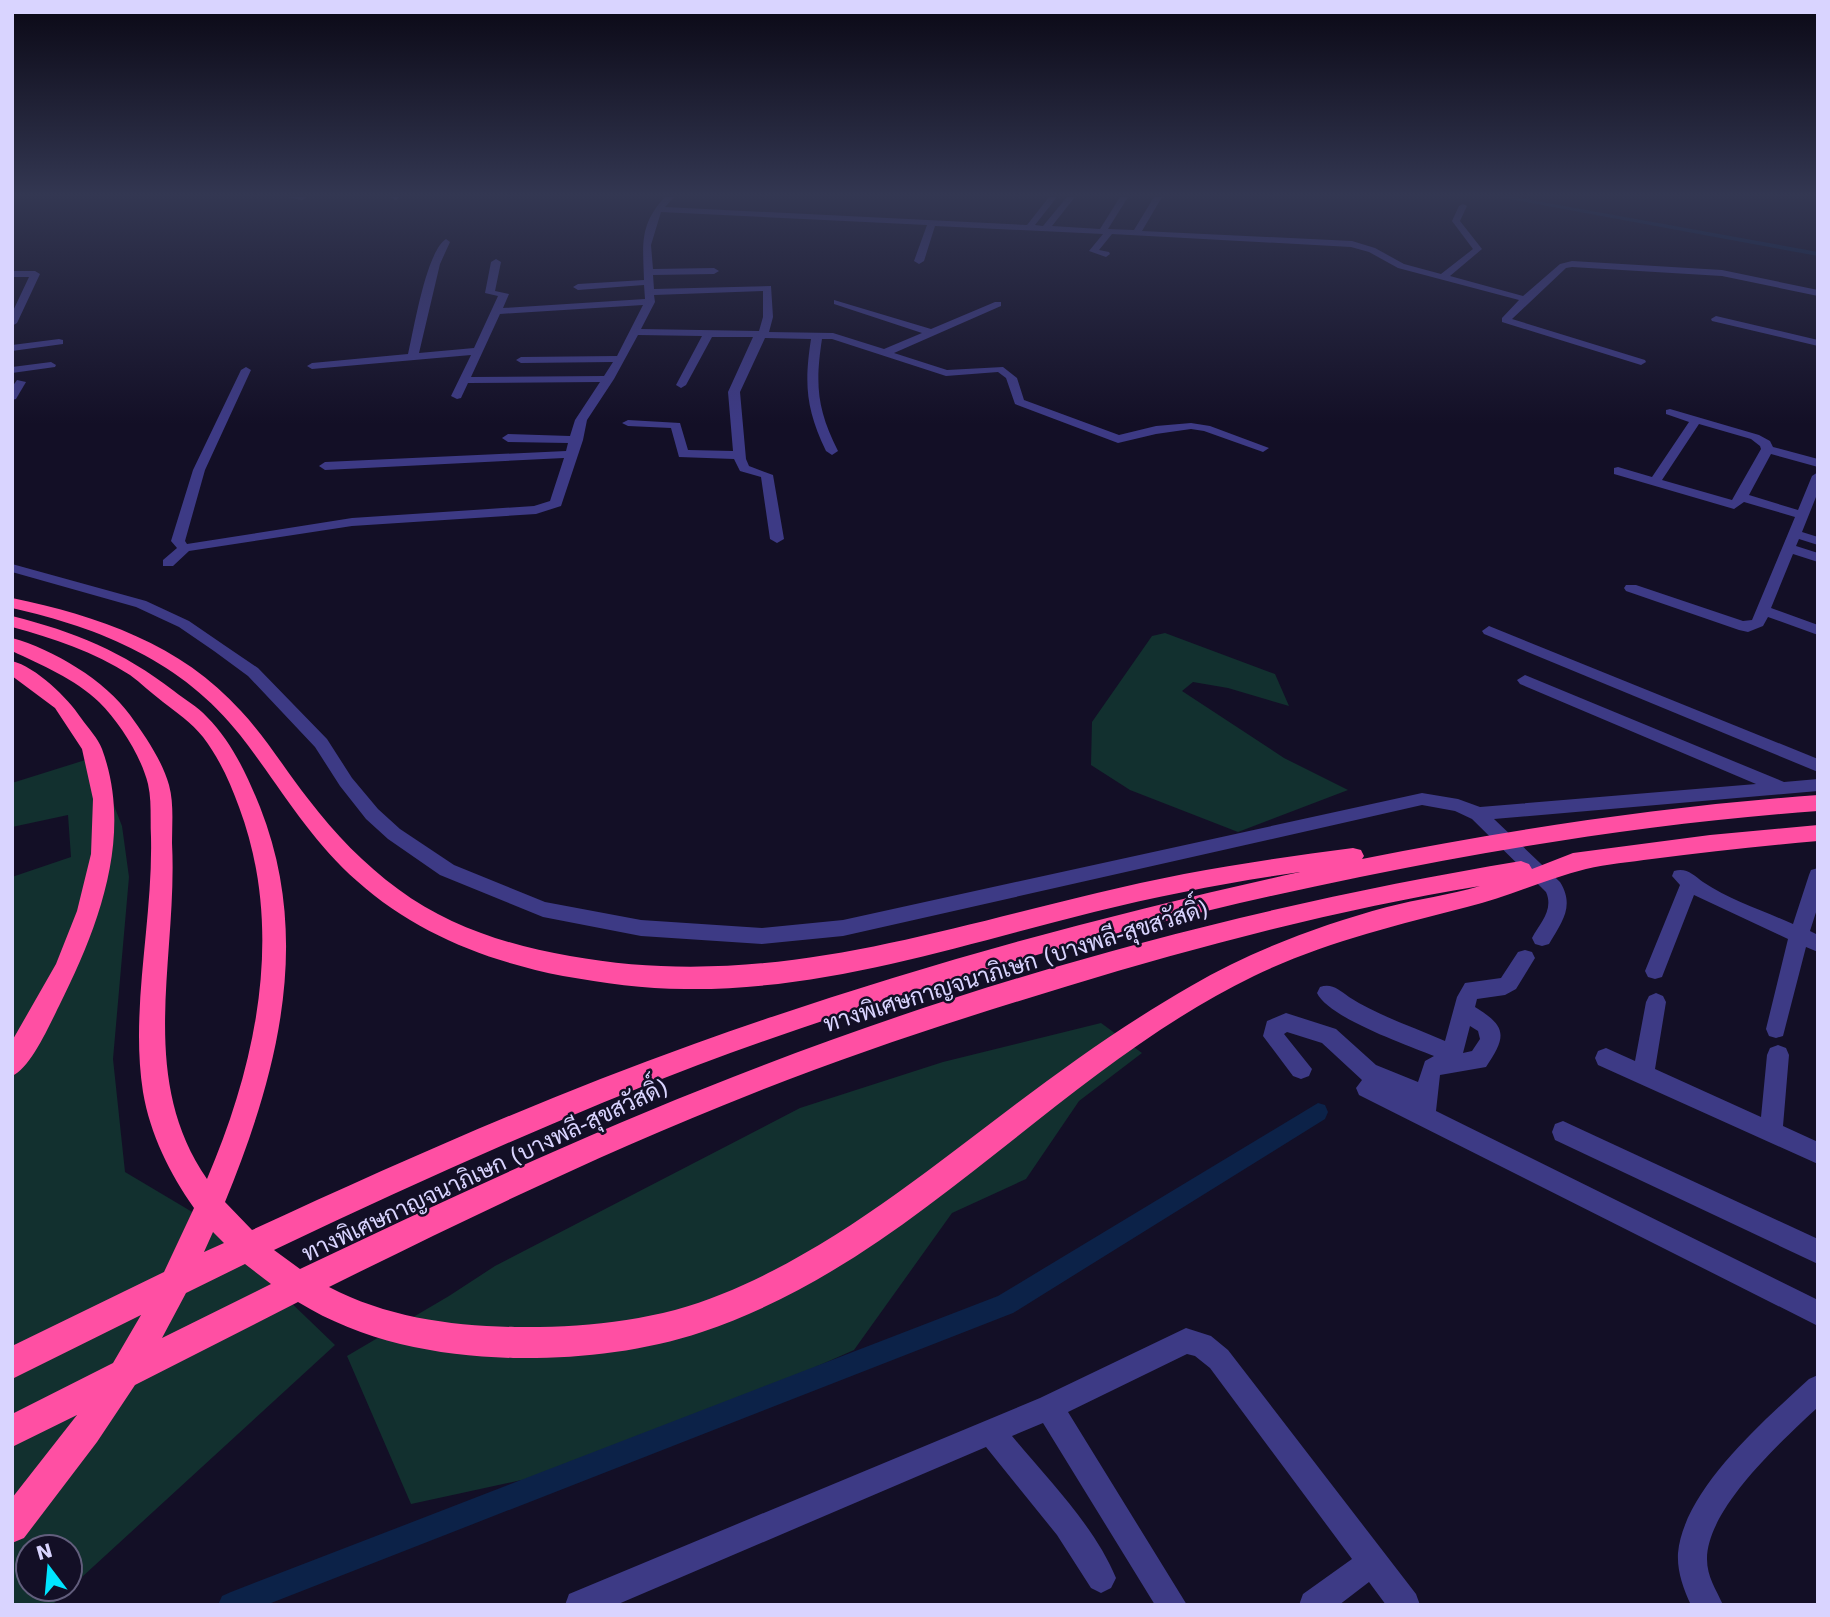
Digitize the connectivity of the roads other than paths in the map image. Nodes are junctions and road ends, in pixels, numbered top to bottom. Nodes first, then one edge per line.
1 (433, 272) edge
2 (494, 272) edge
3 (649, 272) edge
4 (708, 272) edge
5 (1426, 272) edge
6 (1449, 272) edge
7 (1557, 272) edge
8 (1699, 272) edge
9 (1718, 272) edge
10 (12, 274) edge
11 (1443, 277) junction
12 (1695, 285) dead end
13 (578, 287) dead end
14 (650, 287) junction
15 (30, 289) junction
16 (12, 291) edge
17 (1818, 293) edge
18 (1525, 299) junction
19 (837, 302) dead end
20 (998, 304) dead end
21 (496, 311) junction
22 (1716, 319) dead end
23 (12, 323) edge
24 (635, 332) junction
25 (932, 333) junction
26 (708, 334) junction
27 (761, 335) junction
28 (817, 336) junction
29 (59, 342) dead end
30 (1818, 343) edge
31 (12, 348) edge
32 (476, 351) junction
33 (884, 353) junction
34 (413, 356) junction
35 (621, 359) junction
36 (521, 360) dead end
37 (1641, 362) dead end
38 (51, 365) dead end
39 (312, 366) dead end
40 (12, 370) edge
41 (246, 370) dead end
42 (609, 379) junction
43 (464, 380) junction
44 (21, 382) dead end
45 (681, 385) dead end
46 (457, 396) dead end
47 (12, 397) edge
48 (1670, 412) dead end
49 (1696, 420) junction
50 (628, 423) dead end
51 (508, 438) dead end
52 (577, 440) junction
53 (1263, 448) dead end
54 (1767, 449) junction
55 (832, 451) dead end
56 (571, 454) junction
57 (739, 455) junction
58 (1818, 463) edge
59 (325, 466) dead end
60 (1618, 471) dead end
61 (1818, 476) edge
62 (1655, 482) junction
63 (1742, 497) junction
64 (1802, 515) junction
65 (1795, 534) junction
66 (777, 539) dead end
67 (1818, 541) edge
68 (185, 548) junction
69 (1788, 548) junction
70 (1818, 558) edge
71 (168, 563) dead end
72 (12, 568) edge
73 (1631, 588) dead end
74 (12, 603) edge
75 (1763, 610) junction
76 (12, 621) edge
77 (1818, 630) edge
78 (1489, 631) dead end
79 (12, 644) edge
80 (12, 667) edge
81 (1525, 680) dead end
82 (1818, 766) edge
83 (1818, 785) edge
84 (1781, 788) junction
85 (1818, 803) edge
86 (1478, 814) junction
87 (1818, 833) edge
88 (1522, 837) junction
89 (1587, 860) junction
90 (1818, 875) edge
91 (1542, 938) dead end
92 (1808, 940) edge
93 (1525, 958) dead end
94 (1655, 971) dead end
95 (1328, 993) dead end
96 (1657, 1002) dead end
97 (1463, 1011) junction
98 (1776, 1029) dead end
99 (1778, 1055) dead end
100 (1452, 1058) junction
101 (1605, 1058) dead end
102 (12, 1064) edge
103 (1301, 1069) dead end
104 (1643, 1075) junction
105 (1367, 1088) dead end
106 (1428, 1107) junction
107 (1563, 1132) dead end
108 (1771, 1132) junction
109 (1818, 1153) edge
110 (1818, 1252) edge
111 (1818, 1313) edge
112 (12, 1363) edge
113 (1818, 1388) edge
114 (1049, 1407) junction
115 (12, 1431) edge
116 (991, 1432) junction
117 (12, 1526) edge
118 (1372, 1562) junction
119 (1101, 1578) dead end
120 (580, 1605) edge
121 (1172, 1605) edge
122 (1314, 1605) edge
123 (1405, 1605) edge
124 (1708, 1605) edge

1 - 34 street
2 - 21 street
3 - 14 street
4 - 14 street
5 - 11 street
6 - 11 street
7 - 18 street
8 - 12 street
9 - 17 street
10 - 15 street
11 - 18 street
13 - 14 street
14 - 21 street
14 - 24 street
14 - 27 street
15 - 16 street
15 - 23 street
18 - 37 street
19 - 25 street
20 - 25 street
21 - 32 street
22 - 30 street
24 - 26 street
24 - 35 street
25 - 33 street
26 - 27 street
26 - 45 street
27 - 28 street
27 - 57 street
28 - 33 street
28 - 55 street
29 - 31 street
32 - 34 street
32 - 43 street
33 - 53 street
34 - 39 street
35 - 36 street
35 - 42 street
38 - 40 street
41 - 68 street
42 - 43 street
42 - 52 street
43 - 46 street
44 - 47 street
48 - 49 street
49 - 54 street
49 - 62 street
50 - 57 street
51 - 52 street
52 - 56 street
54 - 58 street
54 - 63 street
56 - 59 street
56 - 68 street
57 - 66 street
60 - 62 street
61 - 64 street
62 - 63 street
63 - 64 street
64 - 65 street
65 - 67 street
65 - 69 street
68 - 71 street
69 - 70 street
69 - 75 street
72 - 86 street
73 - 75 street
74 - 88 highway
75 - 77 street
76 - 117 highway
78 - 82 street
79 - 89 highway
80 - 102 highway
81 - 84 street
83 - 84 street
84 - 86 street
85 - 88 highway, ทางพิเศษกาญจนาภิเษก (บางพลี-สุขสวัสดิ์)
86 - 91 street
87 - 89 highway, ทางพิเศษกาญจนาภิเษก (บางพลี-สุขสวัสดิ์)
88 - 112 highway, ทางพิเศษกาญจนาภิเษก (บางพลี-สุขสวัสดิ์)
89 - 115 highway, ทางพิเศษกาญจนาภิเษก (บางพลี-สุขสวัสดิ์)
90 - 92 street
92 - 94 street
92 - 98 street
93 - 97 street
95 - 100 street
96 - 104 street
97 - 100 street
97 - 100 street
99 - 108 street
100 - 106 street
101 - 104 street
103 - 106 street
104 - 108 street
105 - 106 street
106 - 111 street
107 - 110 street
108 - 109 street
113 - 124 street
114 - 116 street
114 - 118 street
114 - 121 street
116 - 119 street
116 - 120 street
118 - 122 street
118 - 123 street

